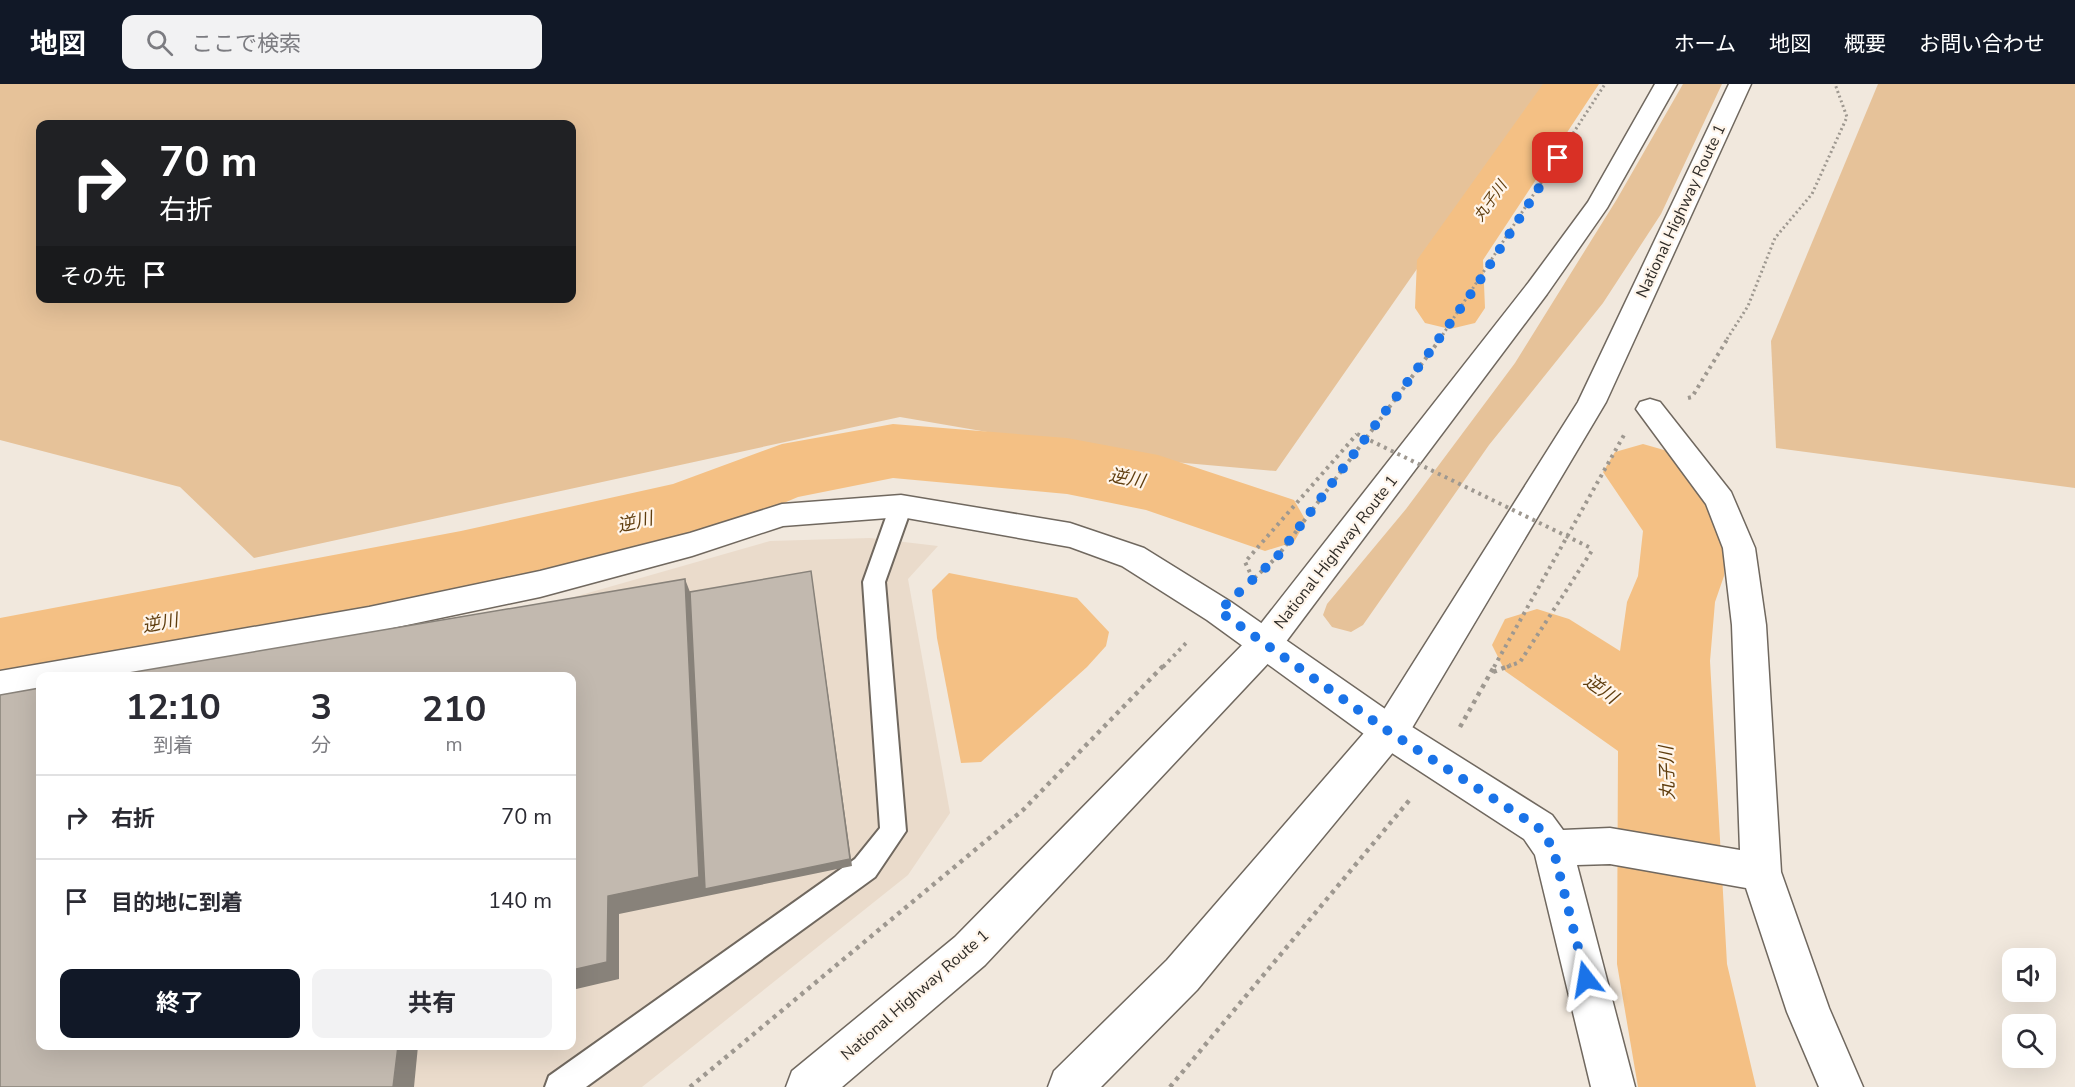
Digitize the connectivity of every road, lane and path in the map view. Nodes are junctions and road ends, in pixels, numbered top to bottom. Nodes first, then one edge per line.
1 (1605, 84) edge
2 (1666, 84) edge
3 (1740, 84) edge
4 (1835, 84) edge
5 (1650, 409) junction
6 (901, 506) junction
7 (1253, 579) junction
8 (1219, 611) junction
9 (1264, 645) junction
10 (76, 672) edge
11 (1491, 673) junction
12 (36, 680) edge
13 (0, 686) edge
14 (1388, 731) junction
15 (1439, 765) junction
16 (1553, 848) junction
17 (1761, 872) junction
18 (560, 1087) edge
19 (690, 1087) edge
20 (808, 1087) edge
21 (1070, 1087) edge
22 (1170, 1087) edge
23 (1613, 1087) edge
24 (1841, 1087) edge

1 - 7 path
2 - 9 main road, National Highway Route 1
3 - 14 main road, National Highway Route 1
4 - 5 path
5 - 11 path
5 - 17 main road
6 - 8 main road
6 - 10 main road
6 - 18 lane
7 - 8 path
7 - 11 path, bridge
8 - 9 main road
8 - 19 path
9 - 14 main road
9 - 20 main road, National Highway Route 1
11 - 15 path
12 - 13 main road
14 - 15 main road
14 - 21 main road, National Highway Route 1
15 - 16 main road
15 - 22 path
16 - 17 main road
16 - 23 main road
17 - 24 main road

